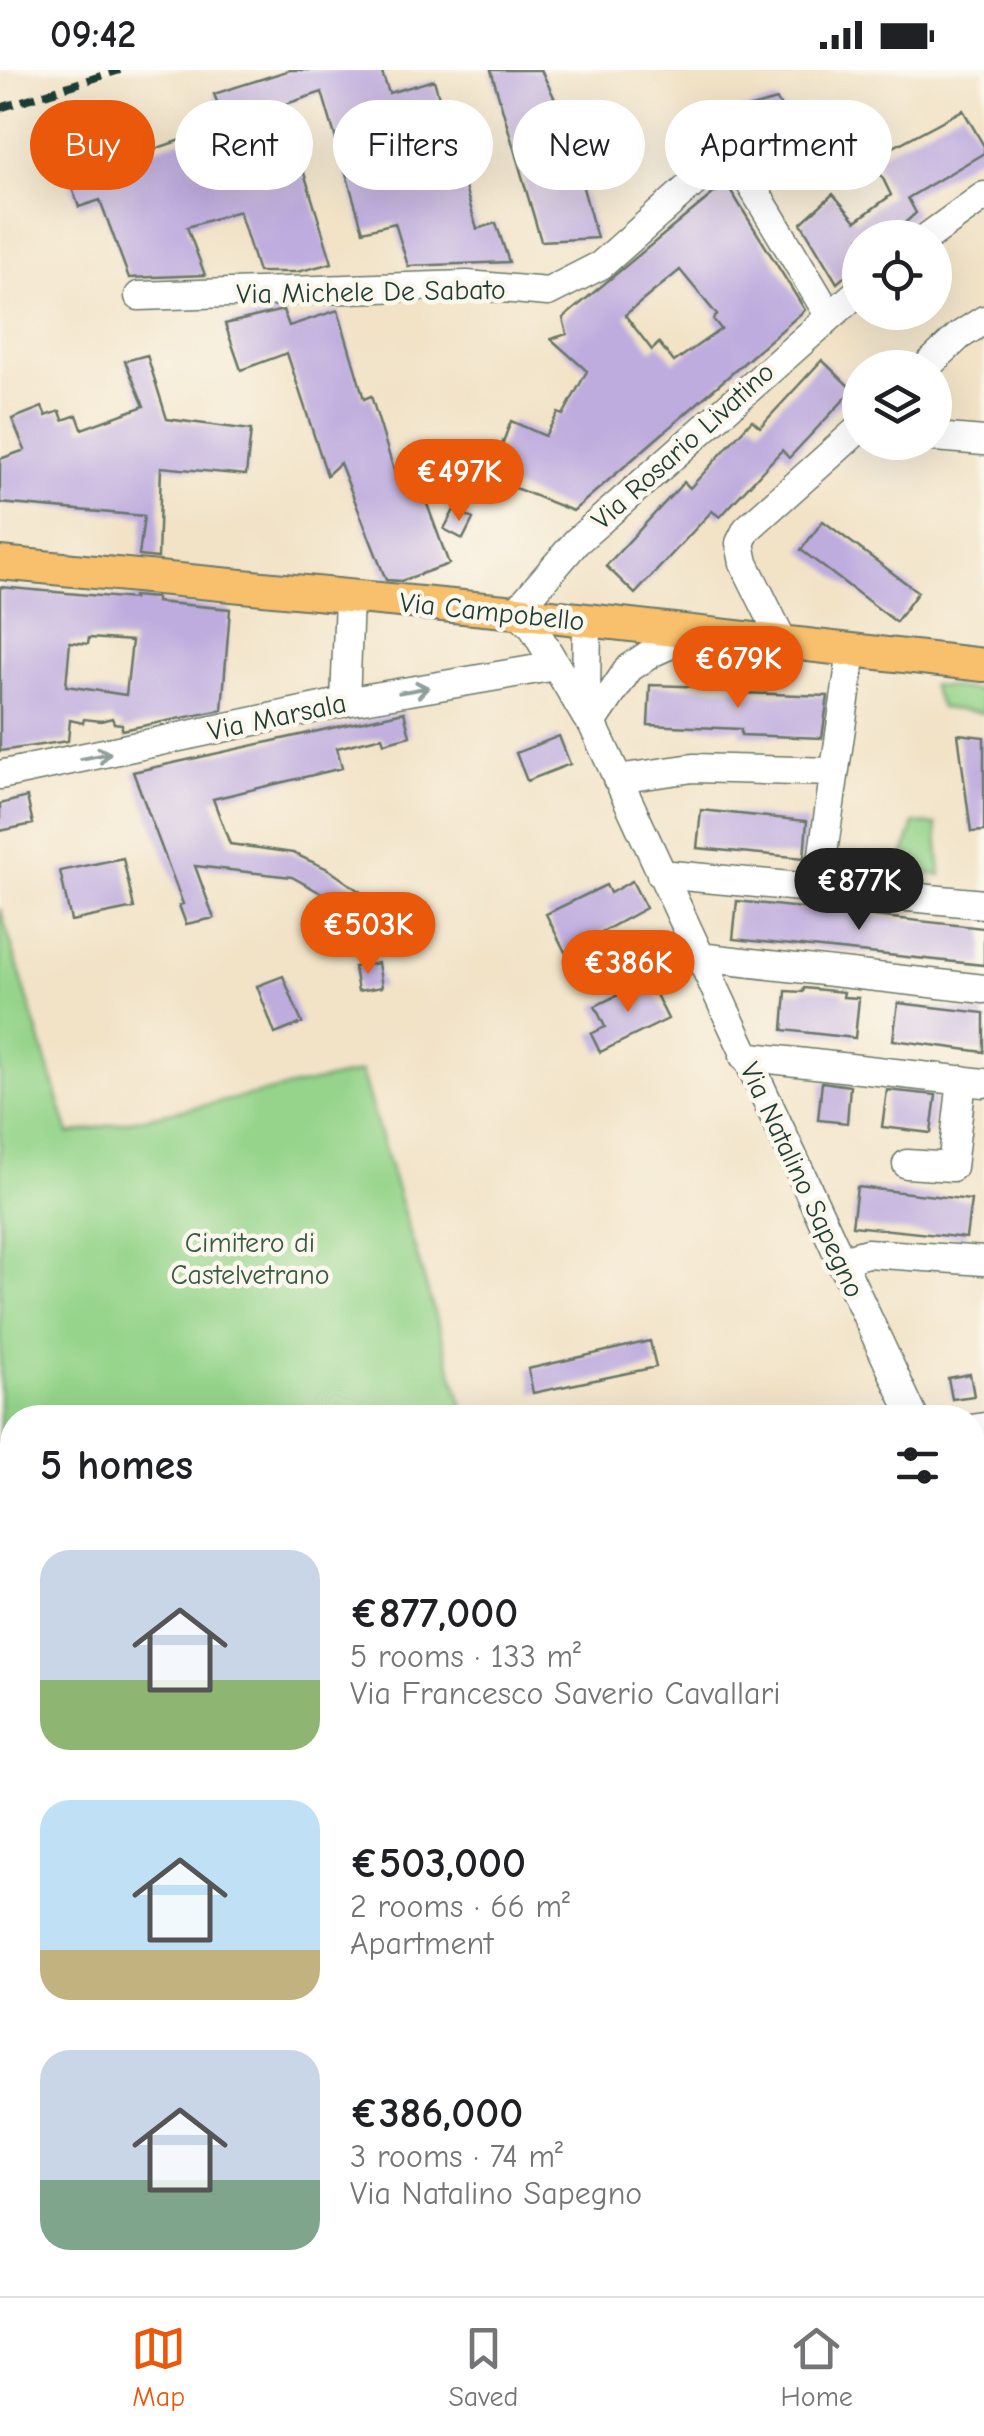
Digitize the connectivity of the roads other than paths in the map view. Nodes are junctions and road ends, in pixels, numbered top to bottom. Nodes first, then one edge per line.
1 (984, 196) edge
2 (951, 220) edge
3 (139, 296) dead end
4 (842, 305) edge
5 (829, 315) junction
6 (984, 320) edge
7 (944, 350) edge
8 (952, 438) edge
9 (984, 441) edge
10 (842, 444) edge
11 (0, 563) edge
12 (350, 598) junction
13 (516, 612) junction
14 (587, 621) junction
15 (694, 634) junction
16 (784, 644) junction
17 (852, 651) junction
18 (984, 665) edge
19 (556, 666) junction
20 (345, 702) junction
21 (592, 723) junction
22 (834, 772) junction
23 (0, 775) edge
24 (617, 779) junction
25 (660, 874) junction
26 (818, 888) junction
27 (984, 904) edge
28 (699, 957) junction
29 (984, 990) edge
30 (744, 1056) junction
31 (973, 1082) edge
32 (907, 1164) dead end
33 (840, 1261) junction
34 (984, 1261) edge
35 (908, 1405) edge

1 - 2 street
3 - 5 street, Via Michele De Sabato
4 - 5 street, Via Rosario Livatino
5 - 13 street, Via Rosario Livatino
6 - 7 street
8 - 9 street
10 - 16 street
11 - 12 main road, Via Campobello
12 - 13 main road, Via Campobello
12 - 20 street
13 - 14 main road, Via Campobello
13 - 19 street, Via Natalino Sapegno
14 - 15 main road, Via Campobello
14 - 21 street, Via Natalino Sapegno
15 - 16 main road, Via Campobello
15 - 21 street
16 - 17 main road, Via Campobello
17 - 18 main road, Via Campobello
17 - 22 street
20 -> 19 street, Via Marsala
19 - 21 street, Via Natalino Sapegno
23 -> 20 street, Via Marsala
21 - 24 street, Via Natalino Sapegno
22 - 24 street
22 - 26 street
24 - 25 street, Via Natalino Sapegno
25 - 26 street
25 - 28 street, Via Natalino Sapegno
26 - 27 street
28 - 29 street
28 - 30 street, Via Natalino Sapegno
30 - 31 street
30 - 33 street, Via Natalino Sapegno
31 - 32 street
33 - 34 street
33 - 35 street, Via Natalino Sapegno

